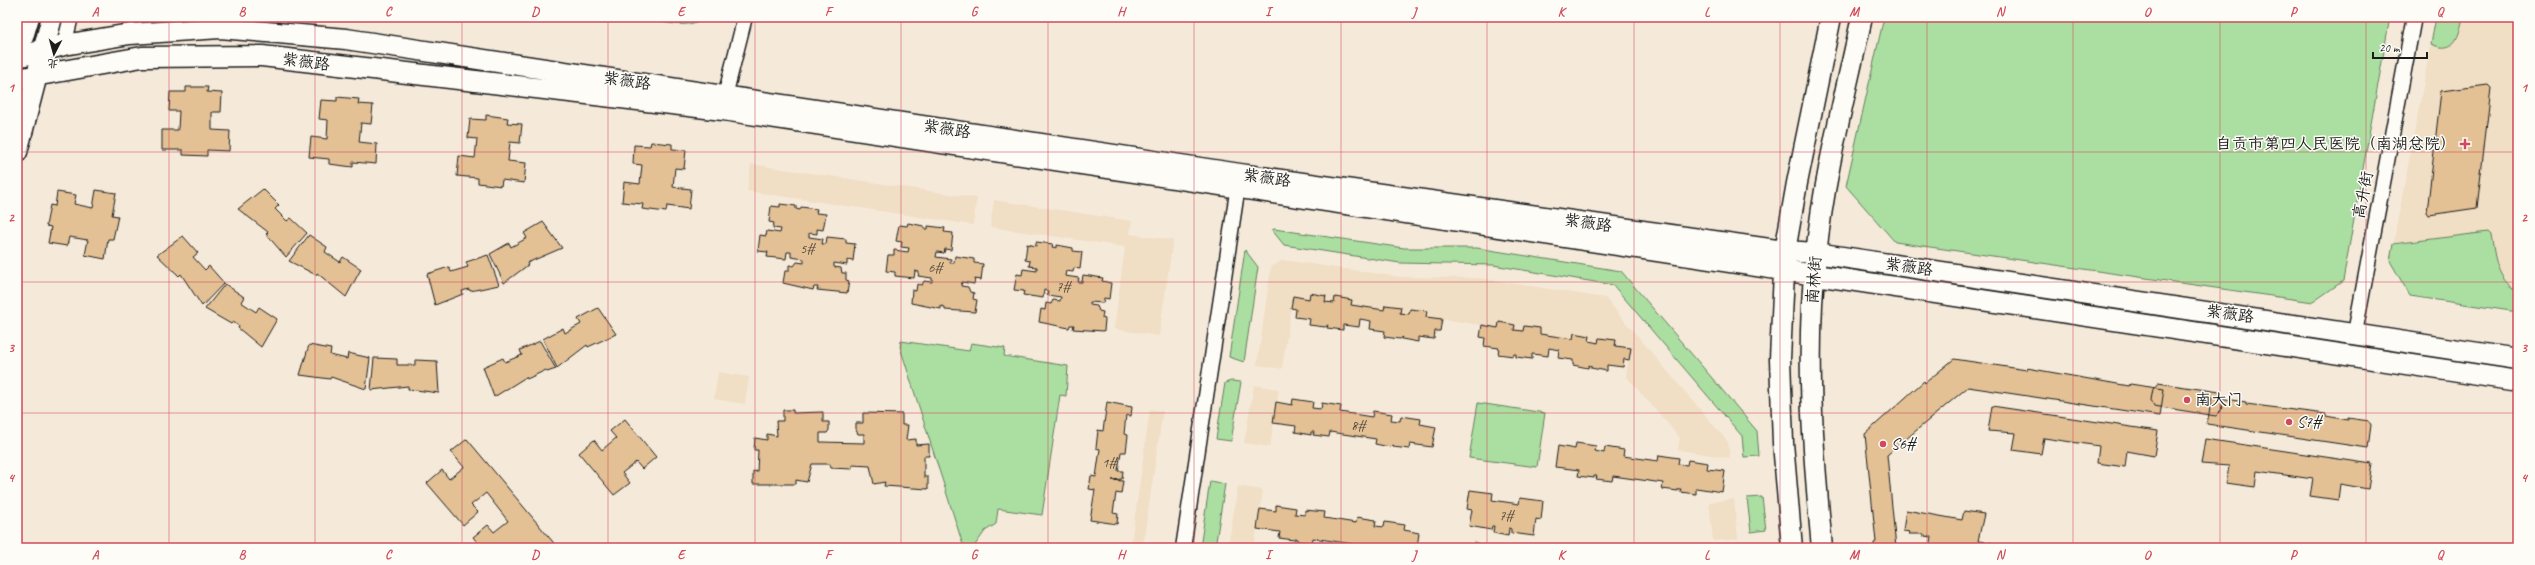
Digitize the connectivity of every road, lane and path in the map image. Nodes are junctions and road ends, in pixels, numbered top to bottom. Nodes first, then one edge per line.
1 (29, 17) edge
2 (52, 17) edge
3 (71, 17) edge
4 (745, 17) edge
5 (1832, 17) edge
6 (1862, 17) edge
7 (2414, 17) edge
8 (64, 45) junction
9 (42, 52) junction
10 (17, 57) edge
11 (36, 75) junction
12 (17, 79) edge
13 (725, 96) junction
14 (17, 152) edge
15 (1239, 182) junction
16 (1785, 251) junction
17 (1816, 254) junction
18 (1785, 271) junction
19 (1814, 275) junction
20 (2355, 333) junction
21 (2518, 359) edge
22 (2518, 381) edge
23 (1183, 548) edge
24 (1792, 548) edge
25 (1822, 548) edge

1 - 10 main road
2 - 9 main road
3 - 8 street
4 - 13 street
5 - 16 main road, 南林街
6 - 17 main road, 南林街
7 - 20 street, 高升街
8 - 9 main road, 紫薇路
8 - 13 main road, 紫薇路
9 - 10 main road, 紫薇路
9 - 11 main road
11 - 12 main road, 紫薇路
11 - 14 main road
11 - 15 main road, 紫薇路
13 - 15 main road, 紫薇路
15 - 16 main road, 紫薇路
15 - 18 main road, 紫薇路
15 - 23 street
16 - 17 main road, 紫薇路
16 - 18 main road, 南林街
17 - 19 main road, 南林街
17 - 20 main road, 紫薇路
18 - 19 main road, 紫薇路
18 - 24 main road, 南林街
19 - 22 main road, 紫薇路
19 - 25 main road, 南林街
20 - 21 main road, 紫薇路

